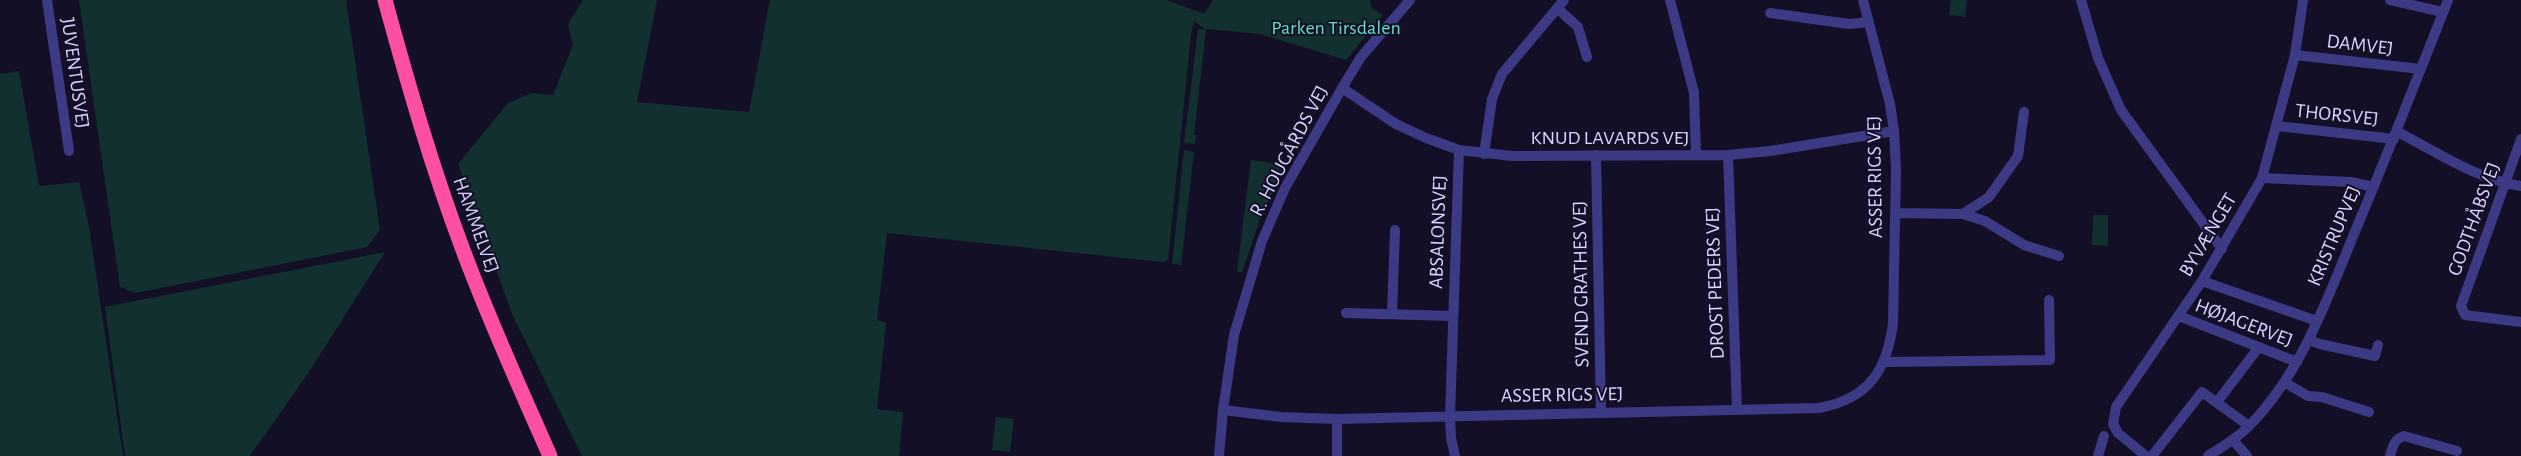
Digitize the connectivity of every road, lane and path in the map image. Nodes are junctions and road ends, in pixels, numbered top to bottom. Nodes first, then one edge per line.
1 (47, 0) edge
2 (385, 0) edge
3 (1410, 0) edge
4 (1670, 0) edge
5 (1864, 0) edge
6 (2081, 0) edge
7 (2303, 0) edge
8 (2390, 0) edge
9 (2448, 0) edge
10 (1560, 4) edge
11 (2443, 12) junction
12 (1770, 13) dead end
13 (1869, 22) junction
14 (2295, 55) junction
15 (1587, 57) dead end
16 (2421, 69) junction
17 (1342, 88) junction
18 (2024, 112) dead end
19 (2277, 126) junction
20 (1894, 131) junction
21 (2396, 136) junction
22 (2521, 139) edge
23 (1459, 150) junction
24 (69, 151) dead end
25 (1484, 154) junction
26 (1596, 155) junction
27 (1696, 155) junction
28 (1728, 155) junction
29 (2262, 178) junction
30 (2506, 184) junction
31 (2521, 186) edge
32 (2374, 187) junction
33 (1895, 213) junction
34 (1963, 214) junction
35 (1395, 230) dead end
36 (2222, 249) junction
37 (2059, 256) dead end
38 (2202, 281) junction
39 (2049, 300) dead end
40 (1346, 313) dead end
41 (1392, 314) junction
42 (1453, 316) junction
43 (2179, 316) junction
44 (2317, 321) junction
45 (2521, 322) edge
46 (2309, 340) junction
47 (2378, 345) dead end
48 (2259, 347) junction
49 (1884, 362) junction
50 (2297, 362) junction
51 (2284, 382) junction
52 (2217, 402) junction
53 (1223, 410) junction
54 (1737, 410) junction
55 (1601, 412) junction
56 (2369, 412) dead end
57 (1450, 416) junction
58 (1337, 419) junction
59 (2249, 426) junction
60 (2104, 436) dead end
61 (2233, 440) junction
62 (2457, 451) dead end
63 (550, 456) edge
64 (1219, 456) edge
65 (1337, 456) edge
66 (1455, 456) edge
67 (2098, 456) edge
68 (2146, 456) edge
69 (2152, 456) edge
70 (2208, 456) edge
71 (2247, 456) edge
72 (2390, 456) edge

1 - 24 street, JUVENTUSVEJ
2 - 63 highway, HAMMELVEJ
3 - 17 street, R. HOUGÅRDS VEJ
4 - 27 street
5 - 13 street, ASSER RIGS VEJ
6 - 36 street
7 - 14 street, BYVÆNGET
8 - 11 street
9 - 11 street, KRISTRUPVEJ
10 - 15 street
10 - 25 street
11 - 16 street, KRISTRUPVEJ
12 - 13 street
13 - 20 street, ASSER RIGS VEJ
14 - 16 street, DAMVEJ
14 - 19 street, BYVÆNGET
16 - 21 street, KRISTRUPVEJ
17 - 23 street, KNUD LAVARDS VEJ
17 - 53 street, R. HOUGÅRDS VEJ
18 - 34 street
19 - 21 street, THORSVEJ
19 - 29 street, BYVÆNGET
20 - 28 street, KNUD LAVARDS VEJ
20 - 33 street, ASSER RIGS VEJ
21 - 30 street
21 - 32 street, KRISTRUPVEJ
22 - 30 street, GODTHÅBSVEJ
23 - 25 street, KNUD LAVARDS VEJ
23 - 42 street, ABSALONSVEJ
25 - 26 street, KNUD LAVARDS VEJ
26 - 27 street, KNUD LAVARDS VEJ
26 - 55 street, SVEND GRATHES VEJ
27 - 28 street, KNUD LAVARDS VEJ
28 - 54 street, DROST PEDERS VEJ
29 - 32 street
29 - 36 street, BYVÆNGET
30 - 31 street
30 - 45 street, GODTHÅBSVEJ
32 - 44 street, KRISTRUPVEJ
33 - 34 street
33 - 49 street, ASSER RIGS VEJ
34 - 37 street
35 - 41 street
36 - 38 street, BYVÆNGET
38 - 43 street, BYVÆNGET
38 - 44 street
39 - 49 street
40 - 41 street, ABSALONSVEJ
41 - 42 street, ABSALONSVEJ
42 - 57 street, ABSALONSVEJ
43 - 48 street, HØJAGERVEJ
43 - 68 street, BYVÆNGET
44 - 46 street, KRISTRUPVEJ
46 - 47 street
46 - 50 street, KRISTRUPVEJ
48 - 50 street, HØJAGERVEJ
48 - 52 street
49 - 54 street, ASSER RIGS VEJ
50 - 51 street, KRISTRUPVEJ
51 - 56 street
51 - 59 street, KRISTRUPVEJ
52 - 59 street
52 - 69 street
53 - 58 street, ASSER RIGS VEJ
53 - 64 street, R. HOUGÅRDS VEJ
54 - 55 street, ASSER RIGS VEJ
55 - 57 street, ASSER RIGS VEJ
57 - 58 street, ASSER RIGS VEJ
57 - 66 street, ABSALONSVEJ
58 - 65 street
59 - 61 street, KRISTRUPVEJ
60 - 67 street
61 - 70 street, KRISTRUPVEJ
61 - 71 street
62 - 72 street

